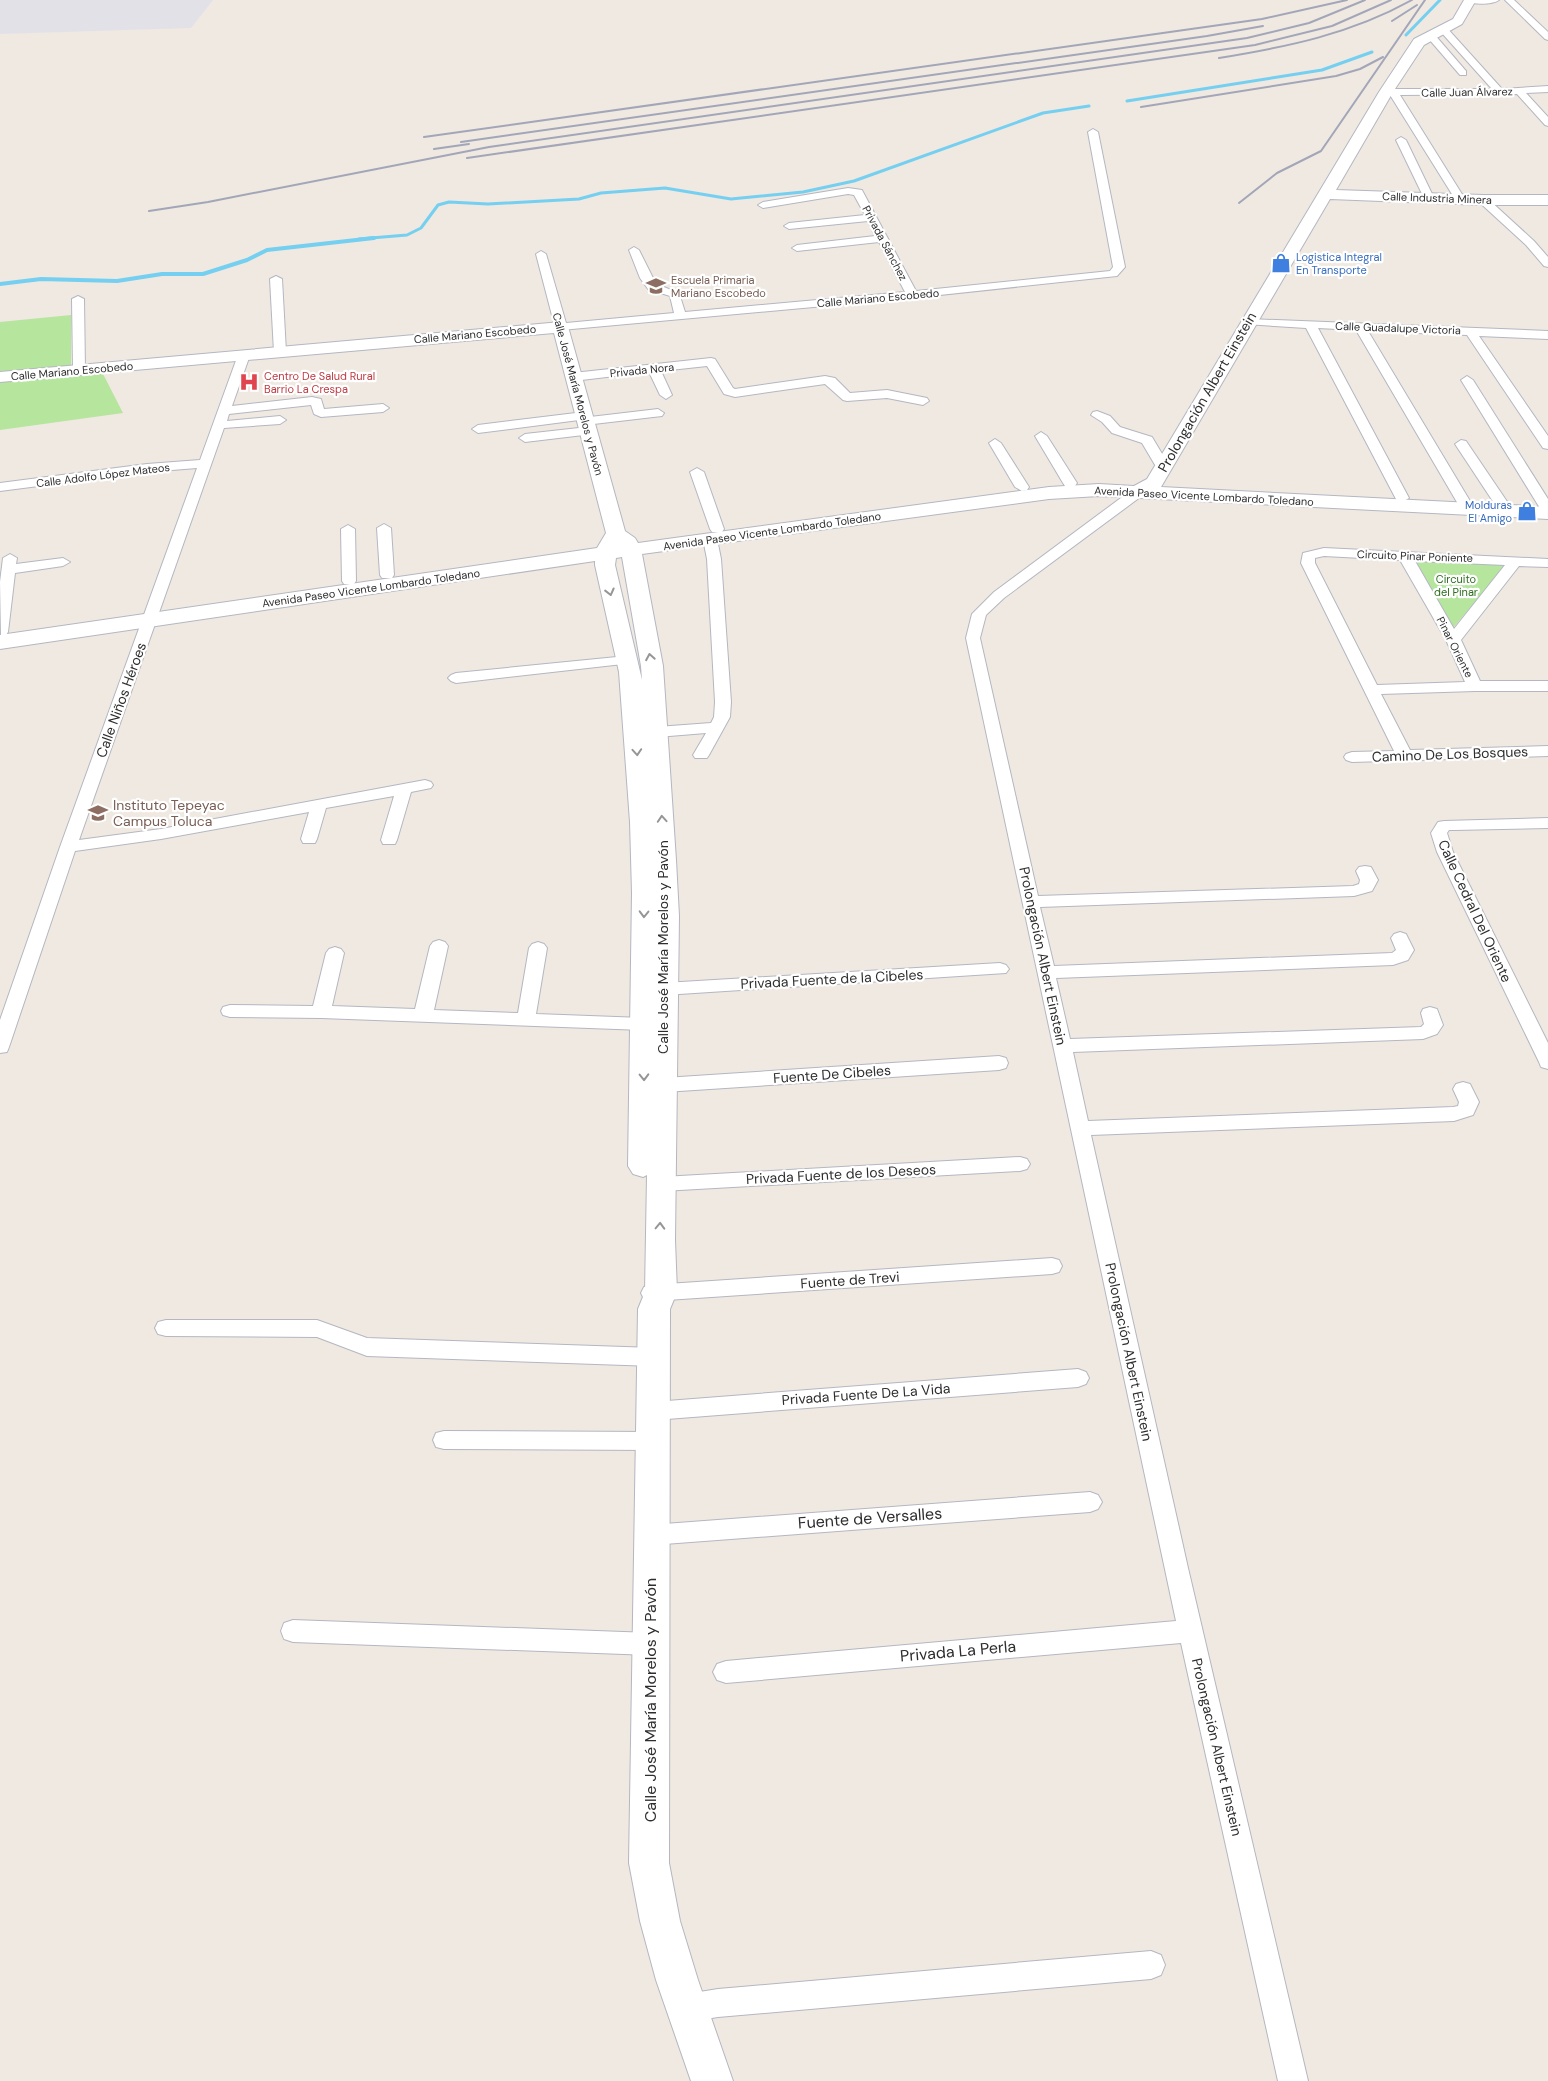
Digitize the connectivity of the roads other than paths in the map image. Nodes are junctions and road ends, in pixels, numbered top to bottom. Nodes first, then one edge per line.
1 (1470, 0) edge
2 (1495, 0) edge
3 (1509, 0) edge
4 (1437, 32) junction
5 (1548, 37) edge
6 (1463, 72) dead end
7 (1548, 89) edge
8 (1500, 92) junction
9 (1520, 92) junction
10 (1390, 93) junction
11 (1548, 123) edge
12 (1093, 132) dead end
13 (1400, 140) dead end
14 (1326, 194) junction
15 (1429, 198) junction
16 (1460, 199) junction
17 (1483, 200) junction
18 (1548, 200) edge
19 (763, 205) dead end
20 (871, 217) junction
21 (790, 226) dead end
22 (882, 238) junction
23 (797, 248) dead end
24 (634, 250) dead end
25 (541, 254) dead end
26 (1548, 264) edge
27 (276, 279) dead end
28 (1069, 279) joint
29 (912, 295) junction
30 (78, 299) dead end
31 (680, 315) junction
32 (1248, 322) junction
33 (1310, 324) junction
34 (1359, 326) junction
35 (561, 327) junction
36 (1470, 331) junction
37 (1548, 335) edge
38 (280, 352) junction
39 (244, 355) junction
40 (654, 369) junction
41 (79, 370) junction
42 (0, 377) edge
43 (573, 377) junction
44 (1467, 380) dead end
45 (666, 395) dead end
46 (923, 401) dead end
47 (383, 408) dead end
48 (225, 410) junction
49 (658, 413) dead end
50 (1097, 415) dead end
51 (280, 420) dead end
52 (586, 423) junction
53 (220, 425) junction
54 (478, 429) dead end
55 (1041, 436) dead end
56 (526, 438) dead end
57 (995, 443) dead end
58 (1461, 444) dead end
59 (1548, 445) edge
60 (206, 463) junction
61 (697, 472) dead end
62 (1152, 480) junction
63 (1070, 483) junction
64 (0, 487) edge
65 (1022, 487) junction
66 (1402, 498) junction
67 (1463, 501) junction
68 (1501, 503) junction
69 (1547, 507) edge
70 (384, 528) dead end
71 (348, 529) dead end
72 (714, 534) junction
73 (618, 545) junction
74 (1405, 556) junction
75 (1516, 560) junction
76 (63, 562) dead end
77 (1548, 563) edge
78 (387, 575) junction
79 (349, 581) junction
80 (151, 616) junction
81 (0, 635) edge
82 (1453, 640) junction
83 (627, 660) junction
84 (456, 678) dead end
85 (1475, 686) junction
86 (1548, 686) edge
87 (1372, 690) junction
88 (644, 704) junction
89 (716, 727) junction
90 (657, 732) junction
91 (1548, 751) edge
92 (701, 755) dead end
93 (1352, 756) dead end
94 (1404, 756) junction
95 (425, 785) dead end
96 (404, 789) junction
97 (320, 804) junction
98 (1548, 823) edge
99 (309, 839) dead end
100 (389, 840) dead end
101 (68, 848) junction
102 (1365, 871) dead end
103 (1031, 902) junction
104 (1400, 938) dead end
105 (439, 946) dead end
106 (538, 948) dead end
107 (335, 953) dead end
108 (1000, 970) dead end
109 (1046, 972) junction
110 (664, 989) junction
111 (230, 1011) dead end
112 (321, 1012) junction
113 (1430, 1013) dead end
114 (423, 1016) junction
115 (526, 1019) junction
116 (643, 1024) junction
117 (1062, 1046) junction
118 (0, 1047) edge
119 (1548, 1062) edge
120 (999, 1064) dead end
121 (664, 1085) junction
122 (1463, 1089) dead end
123 (1080, 1128) junction
124 (1020, 1164) dead end
125 (662, 1184) junction
126 (1052, 1266) dead end
127 (654, 1298) junction
128 (166, 1328) dead end
129 (654, 1357) junction
130 (1078, 1378) dead end
131 (654, 1426) junction
132 (444, 1440) dead end
133 (1090, 1502) dead end
134 (651, 1535) junction
135 (293, 1631) dead end
136 (1191, 1631) junction
137 (650, 1644) junction
138 (726, 1672) dead end
139 (1151, 1965) dead end
140 (687, 2008) junction
141 (712, 2081) edge
142 (1293, 2081) edge

1 - 2 street
1 - 4 main road, Prolongación Albert Einstein
3 - 5 street
4 - 6 street
4 - 8 street
4 - 10 main road, Prolongación Albert Einstein
7 - 9 street, Calle Juan Álvarez
8 - 9 street, Calle Juan Álvarez
8 - 10 street, Calle Juan Álvarez
9 - 11 street
10 - 14 main road, Prolongación Albert Einstein
10 - 16 street
12 - 28 street
13 - 15 street
14 - 15 main road, Calle Industria Minera
14 - 32 main road, Prolongación Albert Einstein
15 - 16 main road, Calle Industria Minera
16 - 17 main road, Calle Industria Minera
17 - 18 main road, Calle Industria Minera
17 - 26 street
19 - 20 street, Privada Sánchez
20 - 21 street
20 - 22 street, Privada Sánchez
22 - 23 street
22 - 29 street, Privada Sánchez
24 - 31 street
25 - 35 street, Calle José María Morelos y Pavón
27 - 38 street
28 - 29 street, Calle Mariano Escobedo
29 - 31 street, Calle Mariano Escobedo
30 - 41 street
31 - 35 street, Calle Mariano Escobedo
32 - 33 street, Calle Guadalupe Victoria
32 - 62 main road, Prolongación Albert Einstein
33 - 34 street, Calle Guadalupe Victoria
33 - 66 street
34 - 36 street, Calle Guadalupe Victoria
34 - 67 street
35 - 38 main road, Calle Mariano Escobedo
35 - 43 main road, Calle José María Morelos y Pavón
36 - 37 street, Calle Guadalupe Victoria
36 - 59 street
38 - 39 main road, Calle Mariano Escobedo
39 - 41 main road, Calle Mariano Escobedo
39 - 48 street, Calle Niños Héroes
40 - 43 street, Privada Nora
40 - 45 street
40 - 46 street, Privada Nora
41 - 42 main road, Calle Mariano Escobedo
43 - 52 main road, Calle José María Morelos y Pavón
44 - 69 street
47 - 48 street
48 - 53 street, Calle Niños Héroes
49 - 52 street
50 - 62 street
51 - 53 street
52 - 54 street
52 - 56 street
52 - 73 main road, Calle José María Morelos y Pavón
53 - 60 street, Calle Niños Héroes
55 - 63 street
57 - 65 street
58 - 68 street
60 - 64 street, Calle Adolfo López Mateos
60 - 80 street, Calle Niños Héroes
61 - 72 street
62 - 63 main road, Avenida Paseo Vicente Lombardo Toledano
62 - 66 main road, Avenida Paseo Vicente Lombardo Toledano
62 - 69 main road, Avenida Paseo Vicente Lombardo Toledano
62 - 72 main road, Avenida Paseo Vicente Lombardo Toledano
62 - 103 street, Prolongación Albert Einstein
63 - 65 main road, Avenida Paseo Vicente Lombardo Toledano
65 - 72 main road, Avenida Paseo Vicente Lombardo Toledano
66 - 67 main road, Avenida Paseo Vicente Lombardo Toledano
67 - 68 main road, Avenida Paseo Vicente Lombardo Toledano
68 - 69 main road, Avenida Paseo Vicente Lombardo Toledano
70 - 78 street
71 - 79 street
72 - 73 main road, Avenida Paseo Vicente Lombardo Toledano
72 - 89 street
73 - 78 main road, Avenida Paseo Vicente Lombardo Toledano
73 - 80 main road, Avenida Paseo Vicente Lombardo Toledano
73 -> 83 main road, Calle José María Morelos y Pavón
88 -> 73 main road, Calle José María Morelos y Pavón
74 - 75 street, Circuito Pinar Poniente
74 - 82 street, Pinar Oriente
74 - 87 street, Circuito Pinar Poniente
75 - 77 street, Circuito Pinar Poniente
75 - 82 street
76 - 81 street
78 - 79 main road, Avenida Paseo Vicente Lombardo Toledano
79 - 80 main road, Avenida Paseo Vicente Lombardo Toledano
80 - 81 main road, Avenida Paseo Vicente Lombardo Toledano
80 - 101 street, Calle Niños Héroes
82 - 85 street, Pinar Oriente
83 - 84 street
83 - 88 main road, Calle José María Morelos y Pavón
85 - 86 street
85 - 87 street
87 - 94 street
88 - 90 main road, Calle José María Morelos y Pavón
88 -> 116 main road, Calle José María Morelos y Pavón
89 - 90 street
89 - 92 street
110 -> 90 main road, Calle José María Morelos y Pavón
91 - 94 street, Camino De Los Bosques
93 - 94 street, Camino De Los Bosques
95 - 96 street
96 - 97 street
96 - 100 street
97 - 99 street
97 - 101 street
98 - 119 street, Calle Cedral Del Oriente
101 - 118 street, Calle Niños Héroes
102 - 103 street
103 - 109 street, Prolongación Albert Einstein
104 - 109 street
105 - 114 street
106 - 115 street
107 - 112 street
108 - 110 street, Privada Fuente de la Cibeles
109 - 117 street, Prolongación Albert Einstein
110 - 121 main road, Calle José María Morelos y Pavón
111 - 112 street
112 - 114 street
113 - 117 street
114 - 115 street
115 - 116 street
116 -> 127 main road, Calle José María Morelos y Pavón
117 - 123 street, Prolongación Albert Einstein
120 - 121 street, Fuente De Cibeles
121 - 125 main road, Calle José María Morelos y Pavón
122 - 123 street
123 - 136 street, Prolongación Albert Einstein
124 - 125 street, Privada Fuente de los Deseos
127 -> 125 main road, Calle José María Morelos y Pavón
126 - 127 street, Fuente de Trevi
127 - 129 main road, Calle José María Morelos y Pavón
128 - 129 street
129 - 131 main road, Calle José María Morelos y Pavón
130 - 131 street, Privada Fuente De La Vida
131 - 132 street
131 - 134 main road, Calle José María Morelos y Pavón
133 - 134 street, Fuente de Versalles
134 - 137 main road, Calle José María Morelos y Pavón
135 - 137 street
136 - 138 street, Privada La Perla
136 - 142 street, Prolongación Albert Einstein
137 - 140 main road, Calle José María Morelos y Pavón
139 - 140 street
140 - 141 main road, Calle José María Morelos y Pavón

